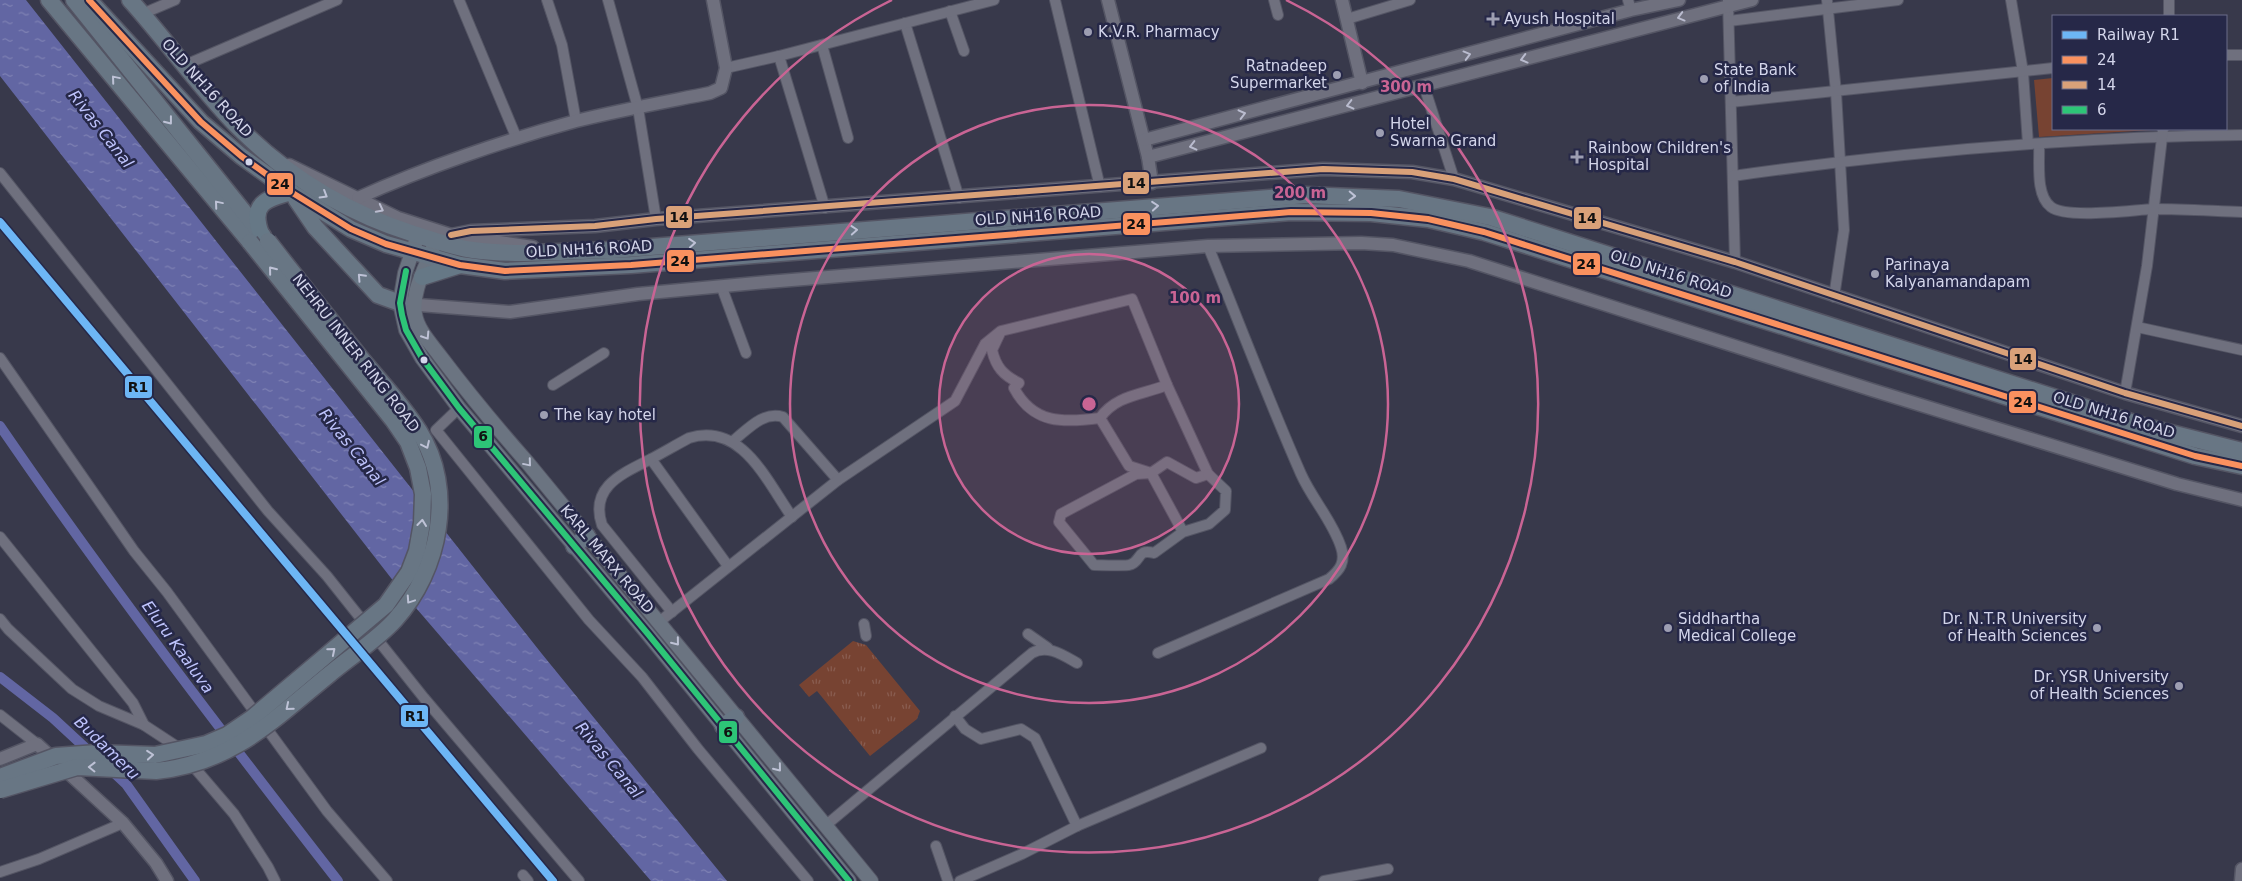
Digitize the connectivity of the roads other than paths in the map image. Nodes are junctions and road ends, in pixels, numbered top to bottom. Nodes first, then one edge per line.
1 (49, 0) edge
2 (74, 0) edge
3 (89, 0) edge
4 (130, 0) edge
5 (175, 0) edge
6 (337, 0) edge
7 (459, 0) edge
8 (547, 0) edge
9 (608, 0) edge
10 (713, 0) edge
11 (994, 0) edge
12 (1056, 0) edge
13 (1108, 0) edge
14 (1274, 0) edge
15 (1342, 0) edge
16 (1410, 0) edge
17 (1679, 0) edge
18 (1752, 0) edge
19 (1898, 0) edge
20 (2011, 0) edge
21 (2169, 0) edge
22 (1728, 3) edge
23 (1828, 4) edge
24 (1629, 5) edge
25 (950, 11) junction
26 (142, 14) junction
27 (1278, 15) dead end
28 (2169, 15) edge
29 (1347, 19) junction
30 (1729, 21) junction
31 (906, 23) junction
32 (822, 45) junction
33 (964, 51) dead end
34 (2227, 55) edge
35 (2242, 55) edge
36 (779, 56) junction
37 (1432, 64) junction
38 (185, 65) junction
39 (726, 68) junction
40 (2052, 68) edge
41 (2023, 72) junction
42 (1437, 82) junction
43 (1362, 83) junction
44 (1424, 86) junction
45 (1836, 92) junction
46 (1731, 102) junction
47 (638, 108) junction
48 (576, 121) junction
49 (2163, 132) edge
50 (2242, 135) edge
51 (848, 138) dead end
52 (517, 139) junction
53 (1144, 140) junction
54 (2028, 144) junction
55 (2039, 144) junction
56 (1148, 157) junction
57 (273, 158) junction
58 (1840, 161) junction
59 (0, 173) edge
60 (1733, 176) junction
61 (1454, 179) junction
62 (1152, 183) junction
63 (1100, 187) junction
64 (291, 192) junction
65 (358, 198) junction
66 (959, 198) junction
67 (825, 208) junction
68 (2154, 209) junction
69 (2242, 212) edge
70 (656, 219) junction
71 (418, 235) junction
72 (451, 235) junction
73 (259, 239) junction
74 (435, 242) junction
75 (1208, 246) junction
76 (412, 252) junction
77 (559, 252) junction
78 (430, 258) junction
79 (1735, 262) junction
80 (460, 265) junction
81 (422, 277) junction
82 (722, 288) junction
83 (1834, 297) junction
84 (407, 304) junction
85 (2137, 327) junction
86 (1001, 331) junction
87 (2242, 350) edge
88 (604, 353) dead end
89 (746, 353) dead end
90 (0, 358) edge
91 (553, 385) dead end
92 (1167, 385) junction
93 (2125, 393) junction
94 (459, 408) junction
95 (1100, 418) junction
96 (2242, 426) edge
97 (733, 441) junction
98 (2242, 451) edge
99 (651, 459) junction
100 (2242, 466) edge
101 (1151, 473) junction
102 (1208, 474) junction
103 (838, 480) junction
104 (2242, 500) edge
105 (792, 517) junction
106 (1183, 532) junction
107 (0, 537) edge
108 (580, 541) junction
109 (728, 566) junction
110 (672, 612) junction
111 (0, 619) edge
112 (660, 622) junction
113 (864, 624) dead end
114 (1028, 634) dead end
115 (866, 636) dead end
116 (1049, 649) junction
117 (1158, 653) dead end
118 (1077, 663) dead end
119 (0, 715) edge
120 (954, 716) junction
121 (730, 722) junction
122 (144, 725) junction
123 (37, 744) junction
124 (1261, 748) dead end
125 (0, 759) edge
126 (0, 777) edge
127 (0, 790) edge
128 (124, 823) junction
129 (825, 826) junction
130 (1077, 826) junction
131 (936, 846) dead end
132 (1388, 869) dead end
133 (2242, 869) edge
134 (0, 872) edge
135 (167, 881) edge
136 (275, 881) edge
137 (387, 881) edge
138 (579, 881) edge
139 (808, 881) edge
140 (849, 881) edge
141 (870, 881) edge
142 (948, 881) edge
143 (960, 881) edge
144 (1324, 881) edge
145 (2241, 881) edge

73 -> 1 main road, NEHRU INNER RING ROAD
2 -> 73 main road, NEHRU INNER RING ROAD
3 - 64 main road, OLD NH16 ROAD
4 - 26 main road, OLD NH16 ROAD
5 - 26 street
6 - 38 street
7 - 52 street
8 - 48 street
9 - 47 street
10 - 39 street
11 - 25 street
12 - 63 street
13 - 53 street
14 - 27 street
15 - 29 street
16 - 29 street
17 - 24 street
18 - 22 street
19 - 23 street
20 - 41 street
21 - 28 street
22 - 30 street
22 -> 42 street
23 - 30 street
23 - 45 street
37 -> 24 street
25 - 31 street
25 - 33 street
26 - 38 main road, OLD NH16 ROAD
29 - 43 street
30 - 46 street
31 - 32 street
31 - 66 street
32 - 36 street
32 - 51 street
34 - 35 street
36 - 39 street
36 - 67 street
37 - 42 street
37 - 43 street
38 - 57 main road, OLD NH16 ROAD
39 - 47 street
40 - 41 street
41 - 45 street
41 - 54 street
42 - 44 street
53 -> 43 street
44 -> 56 street
44 - 61 street
45 - 46 street
45 - 58 street
46 - 60 street
47 - 48 street
47 - 70 street
48 - 52 street
49 - 50 street
49 - 55 street
49 - 68 street
52 - 65 street
53 - 56 street
54 - 55 street
54 - 58 street
55 - 68 street
56 - 62 street
57 - 65 street
57 -> 71 main road, OLD NH16 ROAD
58 - 60 street
58 - 83 street
59 - 138 street
60 - 79 street
61 - 62 street
61 - 79 street
62 - 63 street
63 - 66 street
64 - 73 highway
64 - 76 main road, OLD NH16 ROAD
84 -> 64 main road
65 -> 72 street
66 - 67 street
67 - 70 street
68 - 69 street
68 - 85 street
70 - 72 street
71 - 74 main road, OLD NH16 ROAD
71 - 76 main road, KARL MARX ROAD
72 - 77 street
126 -> 73 main road, bridge
73 -> 127 main road, NEHRU INNER RING ROAD, bridge
74 - 77 main road, OLD NH16 ROAD
74 - 78 main road, KARL MARX ROAD
75 - 82 street
75 - 104 street
75 - 117 street
76 - 78 main road, OLD NH16 ROAD
76 - 84 main road, KARL MARX ROAD
77 -> 98 main road, OLD NH16 ROAD
78 - 80 main road, OLD NH16 ROAD
78 - 81 main road, KARL MARX ROAD
79 - 83 street
80 - 81 highway
80 - 100 main road, OLD NH16 ROAD
81 - 84 main road, KARL MARX ROAD
82 - 84 street
82 - 89 street
83 - 93 street
84 - 94 main road, KARL MARX ROAD
84 -> 108 main road, KARL MARX ROAD
85 - 87 street
85 - 93 street
86 - 92 street
86 - 95 street
86 - 103 street
88 - 91 street
90 - 137 street
92 - 95 street
92 - 102 street
93 - 96 street
94 - 108 main road, KARL MARX ROAD
94 - 139 street
95 - 101 street
97 - 99 street
97 - 103 street
97 - 105 street
99 - 109 street
99 - 110 street
101 - 102 street
101 - 106 street
101 - 106 street
102 - 106 street
103 - 105 street
105 - 109 street
107 - 122 street
108 - 112 main road, KARL MARX ROAD
108 - 121 main road, KARL MARX ROAD
109 - 110 street
110 - 112 street
111 - 122 street
112 -> 121 main road, KARL MARX ROAD
113 - 115 street
114 - 116 street
116 - 118 street
116 - 120 street
119 - 123 street
120 - 129 street
120 - 130 street
121 -> 129 main road, KARL MARX ROAD
121 - 140 main road, KARL MARX ROAD
122 - 136 street
123 - 125 street
123 - 128 street
124 - 130 street
128 - 134 street
128 - 135 street
129 - 141 main road, KARL MARX ROAD
130 - 143 street
131 - 142 street
132 - 144 street
133 - 145 street

